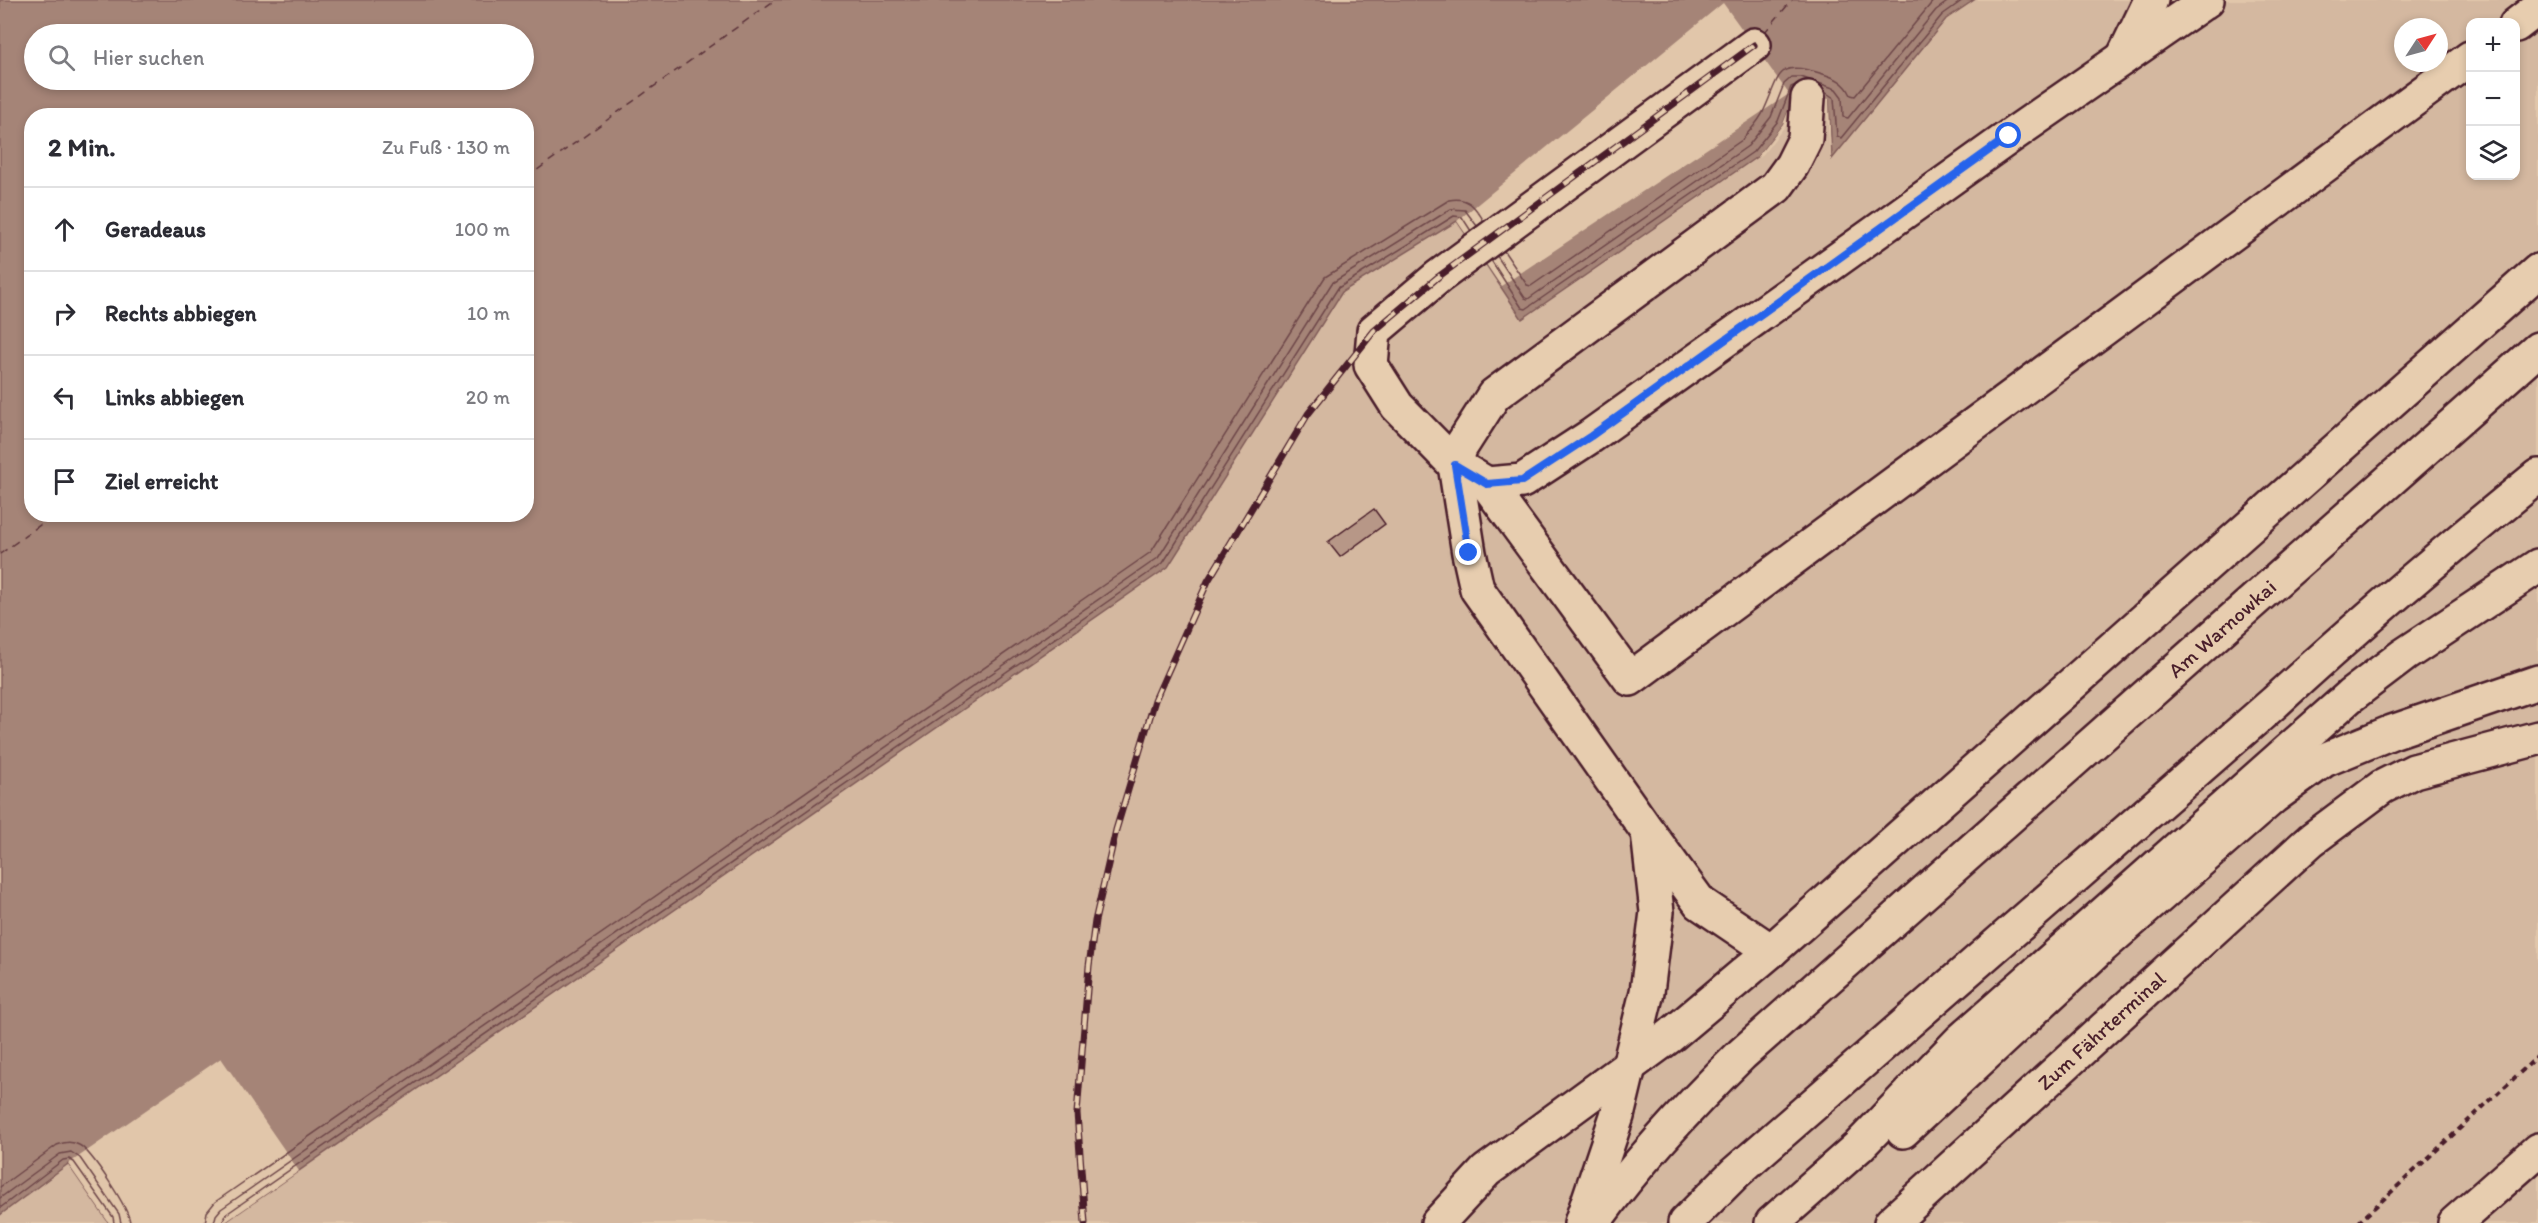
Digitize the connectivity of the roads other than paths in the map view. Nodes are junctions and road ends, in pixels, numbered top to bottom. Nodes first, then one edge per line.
1 (2151, 0) edge
2 (2207, 0) edge
3 (2538, 8) edge
4 (2520, 22) edge
5 (1754, 45) dead end
6 (2123, 59) junction
7 (2466, 61) edge
8 (1808, 99) dead end
9 (2538, 271) edge
10 (2538, 349) edge
11 (1455, 465) junction
12 (2538, 476) edge
13 (1487, 484) junction
14 (2538, 566) edge
15 (2538, 682) edge
16 (2538, 738) edge
17 (1648, 832) junction
18 (1771, 951) junction
19 (1629, 1067) junction
20 (2538, 1150) edge
21 (1438, 1223) edge
22 (1581, 1223) edge
23 (1593, 1223) edge
24 (1685, 1223) edge
25 (1772, 1223) edge
26 (1802, 1223) edge
27 (1891, 1223) edge
28 (2455, 1223) edge

1 - 6 street
2 - 6 street
3 - 4 street
5 - 11 street
6 - 13 street
7 - 13 street
8 - 11 street
9 - 18 street
10 - 23 street, Am Warnowkai
11 - 13 street
11 - 17 street
12 - 24 street
14 - 25 street
15 - 26 street
16 - 27 street, Zum Fährterminal
17 - 18 street
17 - 19 street
18 - 19 street
19 - 21 street
19 - 22 street
20 - 28 street

